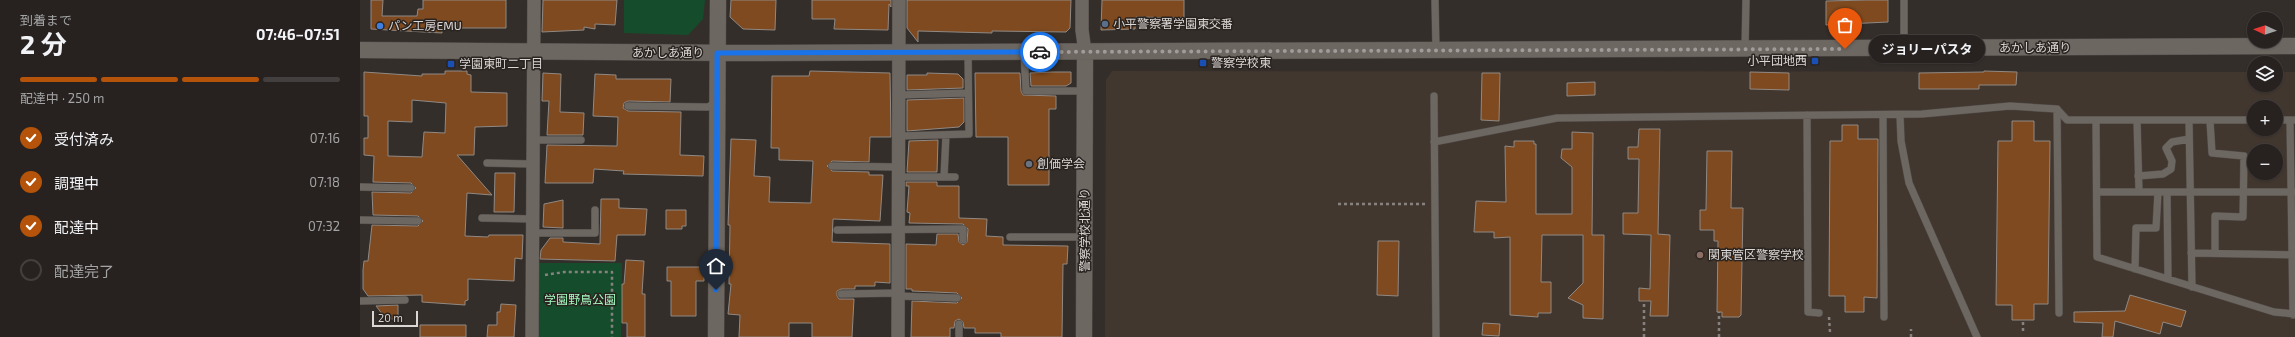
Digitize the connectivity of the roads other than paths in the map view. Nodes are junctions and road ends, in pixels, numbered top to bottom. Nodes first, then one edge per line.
1 (534, 0) edge
2 (718, 0) edge
3 (899, 0) edge
4 (1082, 0) edge
5 (1436, 0) edge
6 (1746, 0) edge
7 (1904, 0) edge
8 (2295, 46) edge
9 (1745, 49) junction
10 (1904, 49) junction
11 (360, 50) edge
12 (1436, 50) junction
13 (534, 51) junction
14 (898, 52) junction
15 (968, 52) junction
16 (1024, 52) junction
17 (1085, 52) junction
18 (717, 53) junction
19 (1086, 91) junction
20 (968, 93) junction
21 (899, 95) junction
22 (1434, 96) dead end
23 (717, 102) junction
24 (628, 106) dead end
25 (2057, 109) junction
26 (1900, 114) junction
27 (1807, 115) junction
28 (1883, 115) junction
29 (2247, 120) edge
30 (2292, 120) edge
31 (2096, 121) junction
32 (2137, 121) junction
33 (2189, 121) junction
34 (2210, 121) junction
35 (899, 136) junction
36 (946, 136) junction
37 (2189, 139) junction
38 (533, 140) junction
39 (581, 140) dead end
40 (1434, 142) junction
41 (488, 163) dead end
42 (533, 164) junction
43 (832, 166) dead end
44 (898, 172) junction
45 (2138, 176) junction
46 (944, 177) junction
47 (955, 177) dead end
48 (360, 187) edge
49 (411, 188) dead end
50 (2097, 192) junction
51 (2138, 192) junction
52 (2158, 192) junction
53 (2167, 192) junction
54 (2190, 192) junction
55 (2243, 192) junction
56 (2293, 192) edge
57 (595, 210) dead end
58 (482, 218) dead end
59 (533, 219) junction
60 (360, 220) edge
61 (418, 221) dead end
62 (837, 230) dead end
63 (898, 230) junction
64 (533, 233) junction
65 (1010, 237) dead end
66 (1084, 237) junction
67 (963, 240) dead end
68 (2191, 253) junction
69 (2216, 253) junction
70 (2294, 255) edge
71 (2135, 269) junction
72 (2168, 279) junction
73 (2192, 287) junction
74 (841, 294) dead end
75 (898, 295) junction
76 (957, 298) dead end
77 (405, 300) dead end
78 (360, 301) edge
79 (1819, 313) dead end
80 (2059, 313) dead end
81 (2294, 315) edge
82 (1884, 317) dead end
83 (959, 324) dead end
84 (532, 337) edge
85 (716, 337) edge
86 (898, 337) edge
87 (959, 337) edge
88 (1084, 337) edge
89 (1436, 337) edge
90 (1977, 337) edge

1 - 13 street
2 - 18 street
3 - 14 street
4 - 17 street
5 - 12 lane
6 - 9 lane
7 - 10 lane
8 - 10 street, あかしあ通り
9 - 10 street, あかしあ通り
9 - 12 street, あかしあ通り
11 - 13 street, あかしあ通り
12 - 17 street, あかしあ通り
13 - 18 street, あかしあ通り
13 - 38 street
14 - 15 street, あかしあ通り
14 - 18 street, あかしあ通り
14 - 21 street
15 - 16 street, あかしあ通り
15 - 20 lane
16 - 17 street, あかしあ通り
16 - 19 lane
17 - 19 street, 警察学校北通り
18 - 23 street
19 - 66 street, 警察学校北通り
20 - 21 lane
20 - 36 lane
21 - 35 street
22 - 40 lane
23 - 24 lane
23 - 85 street
25 - 26 lane
25 - 31 lane
25 - 80 lane
26 - 28 lane
26 - 90 lane
27 - 28 lane
27 - 40 lane
27 - 79 lane
28 - 82 lane
29 - 34 lane
30 - 56 lane
31 - 32 lane
31 - 50 lane
32 - 33 lane
32 - 45 lane
33 - 34 lane
33 - 37 lane
34 - 55 lane
35 - 36 lane
35 - 44 street
36 - 46 lane
37 - 45 lane
37 - 54 lane
38 - 39 lane
38 - 42 street
40 - 89 lane
41 - 42 lane
42 - 59 street
43 - 44 lane
44 - 46 lane
44 - 63 street
45 - 51 lane
46 - 47 lane
48 - 49 lane
50 - 51 lane
50 - 71 lane
51 - 52 lane
52 - 53 lane
52 - 71 lane
53 - 54 lane
53 - 72 lane
54 - 55 lane
54 - 68 lane
55 - 56 lane
55 - 69 lane
56 - 70 lane
57 - 64 lane
58 - 59 lane
59 - 64 street
60 - 61 lane
62 - 63 lane
63 - 67 lane
63 - 75 street
64 - 84 street
65 - 66 lane
66 - 88 street, 警察学校北通り
68 - 69 lane
68 - 73 lane
69 - 70 lane
70 - 81 lane
71 - 72 lane
72 - 73 lane
73 - 81 lane
74 - 75 lane
75 - 76 lane
75 - 86 street
77 - 78 lane
83 - 87 lane

